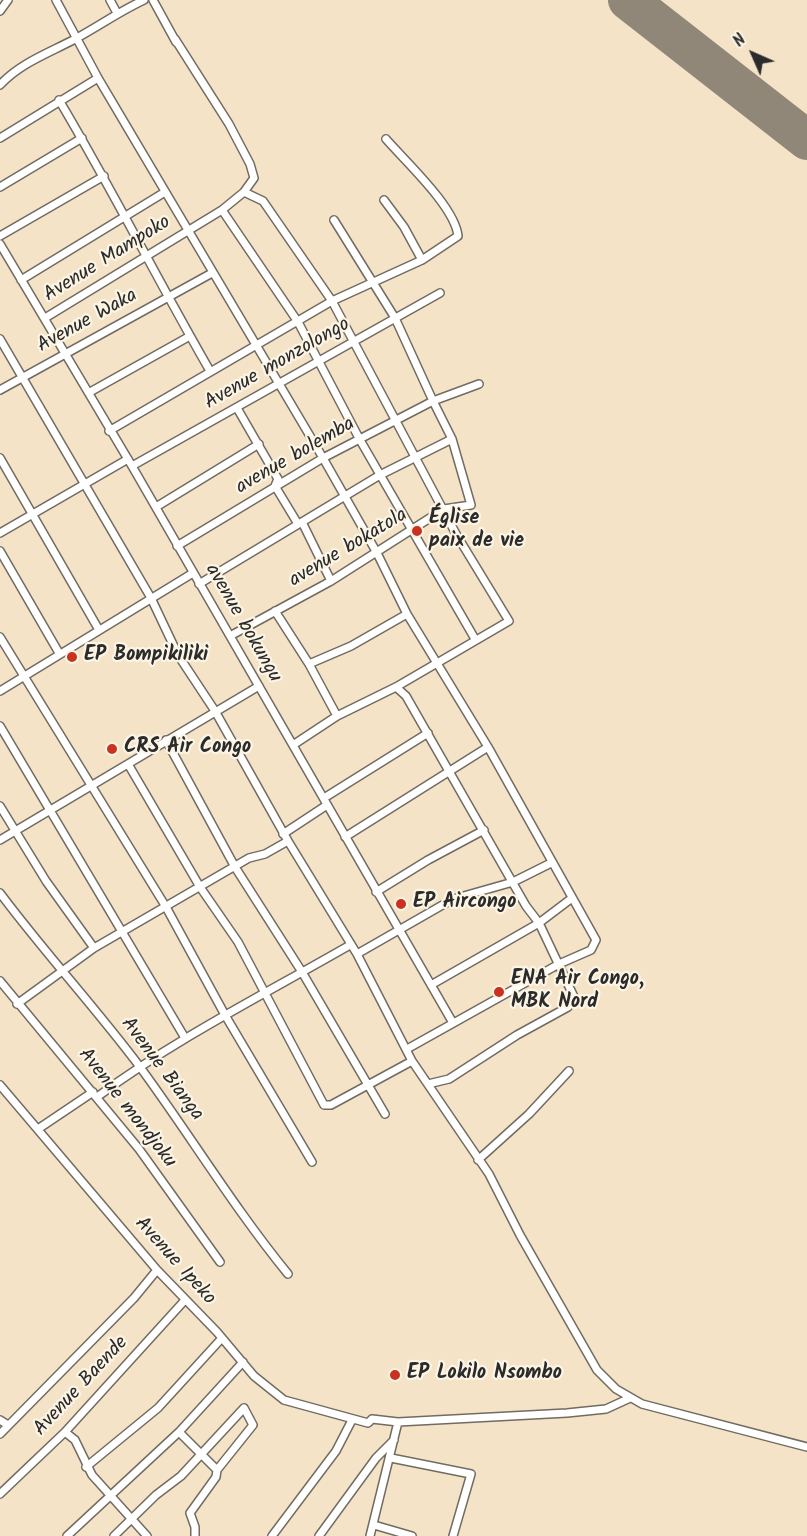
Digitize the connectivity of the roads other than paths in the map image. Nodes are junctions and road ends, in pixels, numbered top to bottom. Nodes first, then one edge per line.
1 (8, 0) edge
2 (56, 0) edge
3 (110, 0) edge
4 (144, 0) edge
5 (153, 0) edge
6 (0, 11) edge
7 (117, 13) junction
8 (77, 38) junction
9 (175, 39) junction
10 (178, 48) dead end
11 (98, 78) junction
12 (0, 85) edge
13 (59, 100) junction
14 (0, 138) edge
15 (82, 138) junction
16 (386, 139) dead end
17 (104, 176) junction
18 (0, 187) edge
19 (165, 192) junction
20 (244, 192) junction
21 (384, 200) dead end
22 (222, 210) junction
23 (126, 214) junction
24 (334, 220) dead end
25 (188, 230) junction
26 (0, 236) edge
27 (0, 244) edge
28 (146, 258) junction
29 (422, 260) junction
30 (212, 273) junction
31 (21, 280) junction
32 (373, 280) junction
33 (440, 293) dead end
34 (168, 297) junction
35 (332, 301) junction
36 (45, 318) junction
37 (396, 318) junction
38 (298, 322) junction
39 (190, 336) junction
40 (0, 339) edge
41 (353, 340) junction
42 (255, 346) junction
43 (67, 353) junction
44 (317, 362) junction
45 (210, 371) junction
46 (23, 376) junction
47 (278, 382) junction
48 (479, 384) dead end
49 (0, 390) edge
50 (90, 392) junction
51 (433, 401) junction
52 (237, 408) junction
53 (395, 420) junction
54 (109, 431) junction
55 (360, 440) junction
56 (452, 440) junction
57 (259, 444) junction
58 (414, 456) junction
59 (0, 458) edge
60 (323, 458) junction
61 (128, 459) junction
62 (132, 466) junction
63 (380, 475) junction
64 (86, 484) junction
65 (276, 486) junction
66 (344, 496) junction
67 (156, 507) junction
68 (444, 509) junction
69 (33, 516) junction
70 (300, 523) junction
71 (413, 531) junction
72 (0, 533) edge
73 (177, 546) junction
74 (0, 551) edge
75 (377, 553) junction
76 (193, 573) junction
77 (331, 581) junction
78 (200, 584) junction
79 (152, 598) junction
80 (275, 611) junction
81 (407, 614) junction
82 (99, 630) junction
83 (230, 636) junction
84 (0, 637) edge
85 (475, 639) junction
86 (59, 653) junction
87 (309, 664) junction
88 (436, 664) junction
89 (23, 677) junction
90 (259, 686) junction
91 (396, 687) junction
92 (0, 691) edge
93 (215, 711) junction
94 (338, 716) junction
95 (0, 726) edge
96 (428, 733) junction
97 (166, 740) junction
98 (293, 745) junction
99 (488, 747) junction
100 (128, 764) junction
101 (450, 772) junction
102 (91, 784) junction
103 (325, 802) junction
104 (0, 806) edge
105 (51, 810) junction
106 (15, 830) junction
107 (484, 830) junction
108 (283, 834) junction
109 (345, 837) junction
110 (0, 840) edge
111 (288, 842) junction
112 (550, 863) junction
113 (235, 867) junction
114 (513, 882) junction
115 (201, 887) junction
116 (376, 892) junction
117 (0, 893) edge
118 (572, 898) junction
119 (166, 907) junction
120 (539, 922) junction
121 (398, 931) junction
122 (121, 932) junction
123 (350, 945) junction
124 (94, 948) junction
125 (357, 954) junction
126 (560, 964) junction
127 (61, 971) junction
128 (302, 972) junction
129 (0, 981) edge
130 (431, 985) junction
131 (264, 992) junction
132 (17, 1004) junction
133 (225, 1015) junction
134 (453, 1023) junction
135 (185, 1038) junction
136 (407, 1049) junction
137 (412, 1060) junction
138 (139, 1066) junction
139 (568, 1071) dead end
140 (428, 1084) junction
141 (0, 1085) edge
142 (368, 1086) junction
143 (95, 1094) junction
144 (385, 1114) dead end
145 (38, 1129) junction
146 (478, 1160) junction
147 (312, 1162) dead end
148 (220, 1262) dead end
149 (157, 1270) junction
150 (288, 1274) dead end
151 (185, 1299) junction
152 (222, 1338) junction
153 (243, 1362) junction
154 (630, 1398) junction
155 (0, 1420) edge
156 (352, 1420) junction
157 (398, 1422) junction
158 (8, 1425) junction
159 (65, 1432) junction
160 (179, 1432) junction
161 (0, 1434) edge
162 (394, 1440) junction
163 (807, 1447) edge
164 (200, 1454) junction
165 (391, 1458) junction
166 (87, 1467) junction
167 (217, 1470) junction
168 (0, 1494) edge
169 (109, 1497) junction
170 (131, 1520) junction
171 (374, 1525) junction
172 (67, 1536) edge
173 (114, 1536) edge
174 (147, 1536) edge
175 (195, 1536) edge
176 (272, 1536) edge
177 (319, 1536) edge
178 (370, 1536) edge
179 (412, 1536) edge
180 (453, 1536) edge

1 - 6 street
2 - 8 street
3 - 7 street
4 - 7 street
5 - 9 street
7 - 8 street
8 - 11 street
8 - 12 street
9 - 10 street
9 - 20 street
11 - 13 street
11 - 19 street
13 - 14 street
13 - 15 street
15 - 17 street
15 - 18 street
16 - 29 street
17 - 23 street
17 - 26 street
19 - 23 street
19 - 25 street
20 - 22 street, Avenue Mampoko
20 - 35 street
21 - 29 street
22 - 25 street, Avenue Mampoko
22 - 38 street
23 - 28 street
23 - 31 street
24 - 32 street, avenue bokatola
25 - 28 street, Avenue Mampoko
25 - 30 street
27 - 31 street, avenue bokungu
28 - 34 street
28 - 36 street, Avenue Mampoko
29 - 32 street
30 - 34 street, Avenue Waka
30 - 42 street
31 - 36 street, avenue bokungu
32 - 35 street
32 - 37 street, avenue bokatola
33 - 37 street, Avenue monzolongo
34 - 39 street
34 - 43 street, Avenue Waka
35 - 38 street
35 - 41 street
36 - 43 street, avenue bokungu
37 - 41 street, Avenue monzolongo
37 - 51 street, avenue bokatola
38 - 42 street
38 - 44 street
39 - 45 street
39 - 50 street
40 - 46 street
41 - 44 street, Avenue monzolongo
41 - 53 street
42 - 45 street
42 - 47 street
43 - 46 street, Avenue Waka
43 - 50 street, avenue bokungu
44 - 47 street, Avenue monzolongo
44 - 55 street
45 - 54 street
46 - 49 street, Avenue Waka
46 - 64 street
47 - 52 street, Avenue monzolongo
47 - 60 street
48 - 51 street
50 - 54 street, avenue bokungu
51 - 53 street, avenue bolemba
51 - 56 street, avenue bokatola
52 - 57 street
52 - 62 street, Avenue monzolongo
53 - 55 street, avenue bolemba
53 - 58 street
54 - 61 street, avenue bokungu
55 - 60 street, avenue bolemba
55 - 63 street
56 - 58 street
56 - 68 street, avenue bokatola
57 - 65 street
57 - 67 street
58 - 63 street
58 - 68 street
59 - 69 street
60 - 65 street, avenue bolemba
60 - 66 street
61 - 62 street, avenue bokungu
61 - 64 street
62 - 67 street, avenue bokungu
63 - 66 street
63 - 71 street
64 - 69 street
64 - 79 street
65 - 70 street
65 - 73 street, avenue bolemba
66 - 70 street
66 - 75 street
67 - 73 street, avenue bokungu
68 - 71 street, avenue bokatola
68 - 85 street
69 - 72 street
69 - 82 street
70 - 77 street
70 - 78 street
71 - 75 street, avenue bokatola
71 - 85 street
73 - 76 street, avenue bokungu
74 - 86 street
75 - 77 street, avenue bokatola
75 - 81 street
76 - 78 street, avenue bokungu
76 - 79 street
77 - 80 street, avenue bokatola
78 - 83 street, avenue bokungu
79 - 82 street
79 - 93 street
80 - 83 street, avenue bokatola
80 - 87 street
81 - 87 street
81 - 88 street
82 - 86 street
83 - 90 street, avenue bokungu
84 - 89 street
85 - 88 street
86 - 89 street
87 - 94 street
88 - 91 street
88 - 99 street
89 - 92 street
89 - 102 street
90 - 93 street
90 - 98 street, avenue bokungu
91 - 94 street
91 - 96 street
93 - 97 street
93 - 108 street
94 - 98 street
95 - 105 street
96 - 101 street
96 - 103 street
97 - 100 street
97 - 113 street
98 - 103 street, avenue bokungu
99 - 101 street
99 - 112 street
100 - 102 street
100 - 115 street
101 - 107 street
101 - 109 street
102 - 105 street
102 - 119 street
103 - 108 street
103 - 109 street, avenue bokungu
104 - 106 street
105 - 106 street
105 - 122 street
106 - 110 street
106 - 124 street
107 - 114 street
107 - 116 street
108 - 111 street
109 - 116 street, avenue bokungu
111 - 113 street
111 - 123 street
112 - 114 street
112 - 118 street
113 - 115 street
113 - 128 street
114 - 120 street
114 - 121 street
115 - 119 street
115 - 131 street
116 - 121 street, avenue bokungu
117 - 127 street, Avenue Bianga
118 - 120 street
118 - 126 street
119 - 122 street
119 - 133 street
120 - 126 street
120 - 130 street
121 - 125 street
121 - 130 street, avenue bokungu
122 - 124 street
122 - 135 street
123 - 125 street
123 - 128 street
124 - 127 street
125 - 136 street
126 - 134 street
126 - 140 street
127 - 132 street
127 - 138 street, Avenue Bianga
128 - 131 street
128 - 142 street
129 - 132 street, Avenue mondjoku
130 - 134 street, avenue bokungu
131 - 133 street
131 - 142 street
132 - 143 street, Avenue mondjoku
133 - 135 street
133 - 147 street
134 - 136 street
135 - 138 street
136 - 137 street
137 - 140 street
137 - 142 street
138 - 143 street
138 - 150 street, Avenue Bianga
139 - 146 street
140 - 146 street
141 - 145 street, Avenue Ipeko
142 - 144 street
143 - 145 street
143 - 148 street, Avenue mondjoku
145 - 149 street, Avenue Ipeko
146 - 154 street
149 - 151 street, Avenue Ipeko
149 - 158 street
151 - 152 street, Avenue Ipeko
151 - 159 street, Avenue Baende
152 - 153 street, Avenue Ipeko
152 - 166 street
153 - 156 street, Avenue Ipeko
153 - 160 street
154 - 157 street, Avenue Ipeko
154 - 163 street
155 - 158 street
156 - 157 street, Avenue Ipeko
156 - 176 street
157 - 162 street
158 - 161 street
159 - 166 street
159 - 168 street, Avenue Baende
160 - 164 street
160 - 169 street
162 - 165 street
162 - 177 street
164 - 167 street
164 - 167 street
164 - 170 street
165 - 171 street
165 - 180 street
166 - 169 street
167 - 175 street
169 - 170 street
169 - 172 street
170 - 173 street
170 - 174 street
171 - 178 street
171 - 179 street

